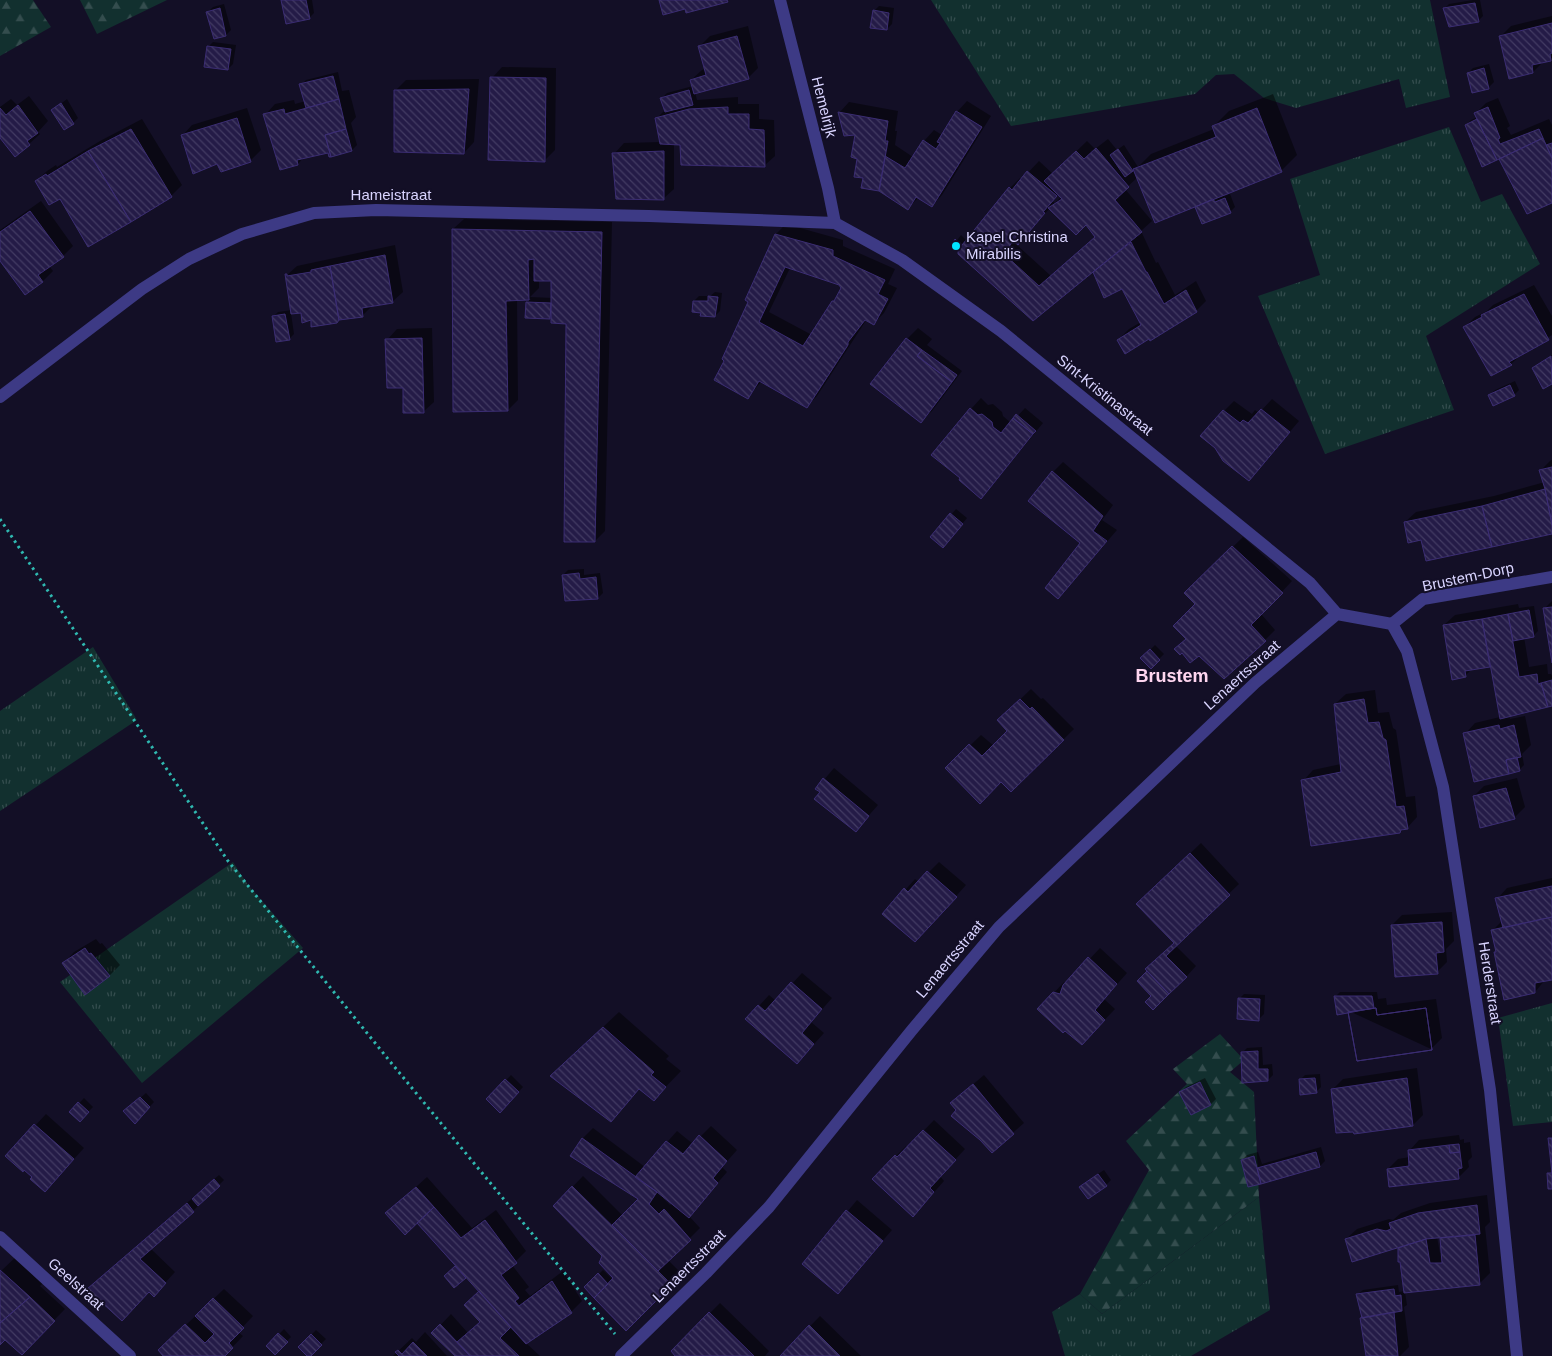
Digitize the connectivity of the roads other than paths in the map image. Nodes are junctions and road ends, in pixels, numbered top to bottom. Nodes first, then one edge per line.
1 (780, 0) edge
2 (835, 223) junction
3 (0, 396) edge
4 (1552, 577) edge
5 (1337, 614) junction
6 (1392, 624) junction
7 (0, 1237) edge
8 (627, 1354) edge
9 (130, 1356) edge
10 (1517, 1356) edge

1 - 2 street, Hemelrijk
2 - 3 street, Hameistraat
2 - 5 street, Sint-Kristinastraat
4 - 6 street, Brustem-Dorp
5 - 6 street
5 - 8 street, Lenaertsstraat
6 - 10 street, Herderstraat
7 - 9 street, Geelstraat

